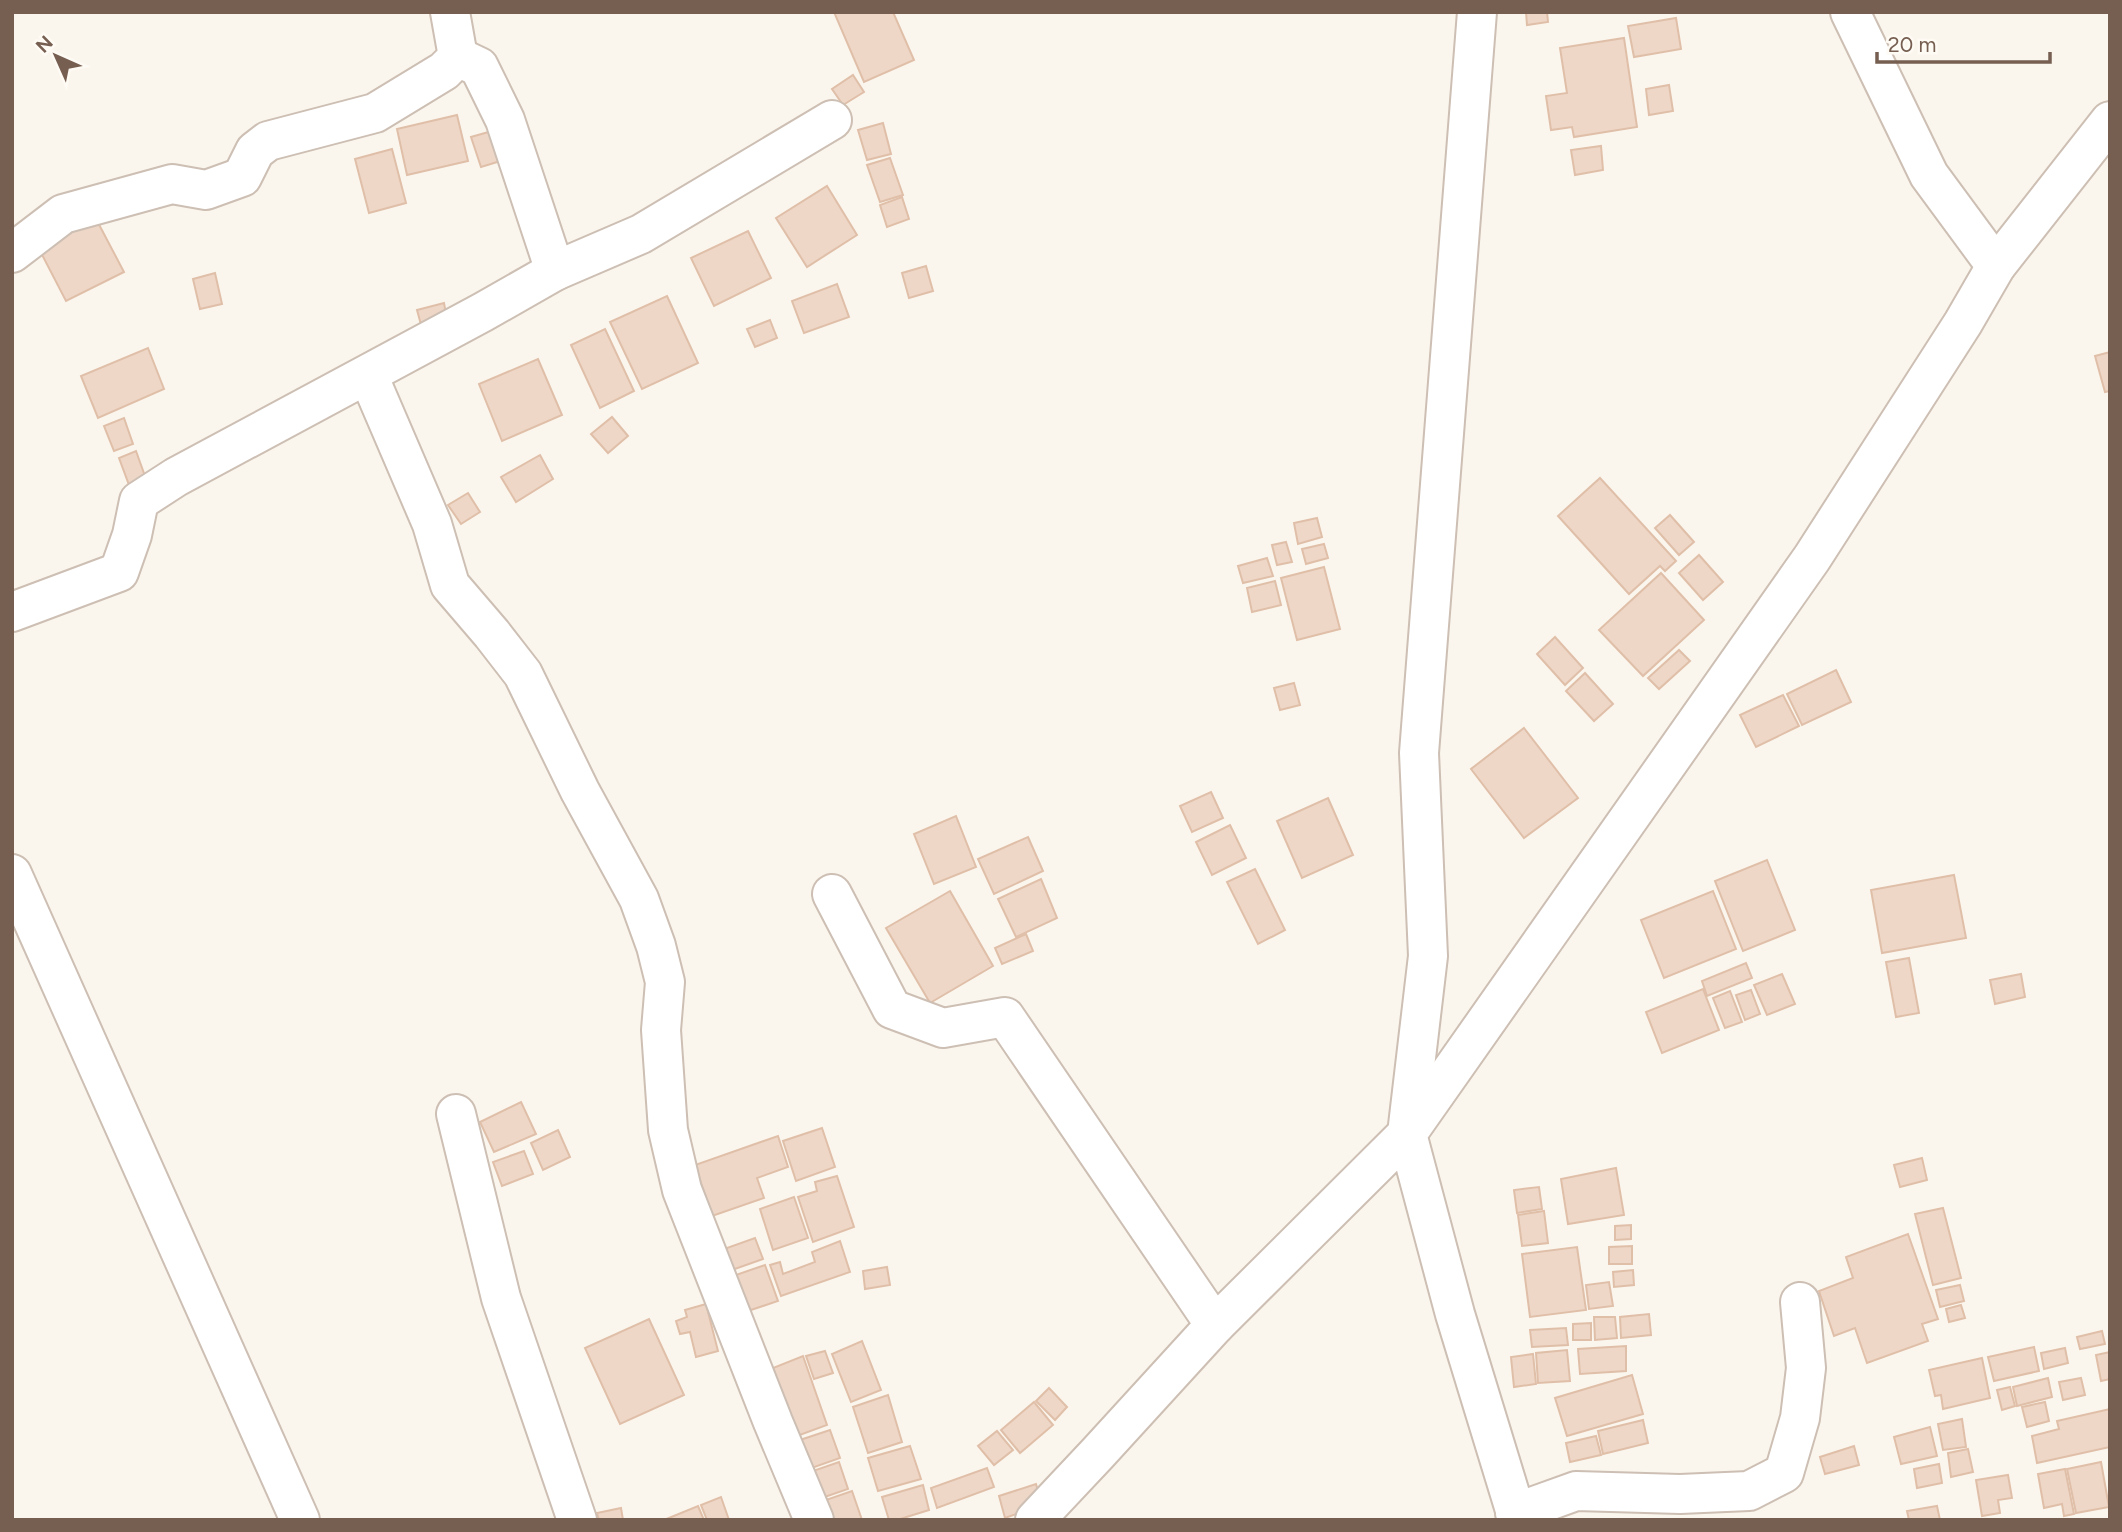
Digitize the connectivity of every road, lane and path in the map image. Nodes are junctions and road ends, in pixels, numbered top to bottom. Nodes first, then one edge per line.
1 (450, 12) edge
2 (1477, 12) edge
3 (1850, 12) edge
4 (458, 57) junction
5 (832, 120) dead end
6 (2110, 121) edge
7 (12, 253) edge
8 (1996, 266) junction
9 (555, 271) junction
10 (368, 374) junction
11 (12, 612) edge
12 (12, 874) edge
13 (832, 894) dead end
14 (456, 1114) dead end
15 (1407, 1134) junction
16 (1800, 1302) dead end
17 (1214, 1325) junction
18 (1516, 1516) edge
19 (295, 1518) edge
20 (577, 1520) edge
21 (814, 1520) edge
22 (1035, 1520) edge

1 - 4 street
2 - 15 street
3 - 8 street
4 - 7 street
4 - 9 street
5 - 9 street
6 - 8 street
8 - 15 street
9 - 10 street
10 - 11 street
10 - 21 street
12 - 19 street
13 - 17 street
14 - 20 street
15 - 17 street
15 - 18 street
16 - 18 street
17 - 22 street

